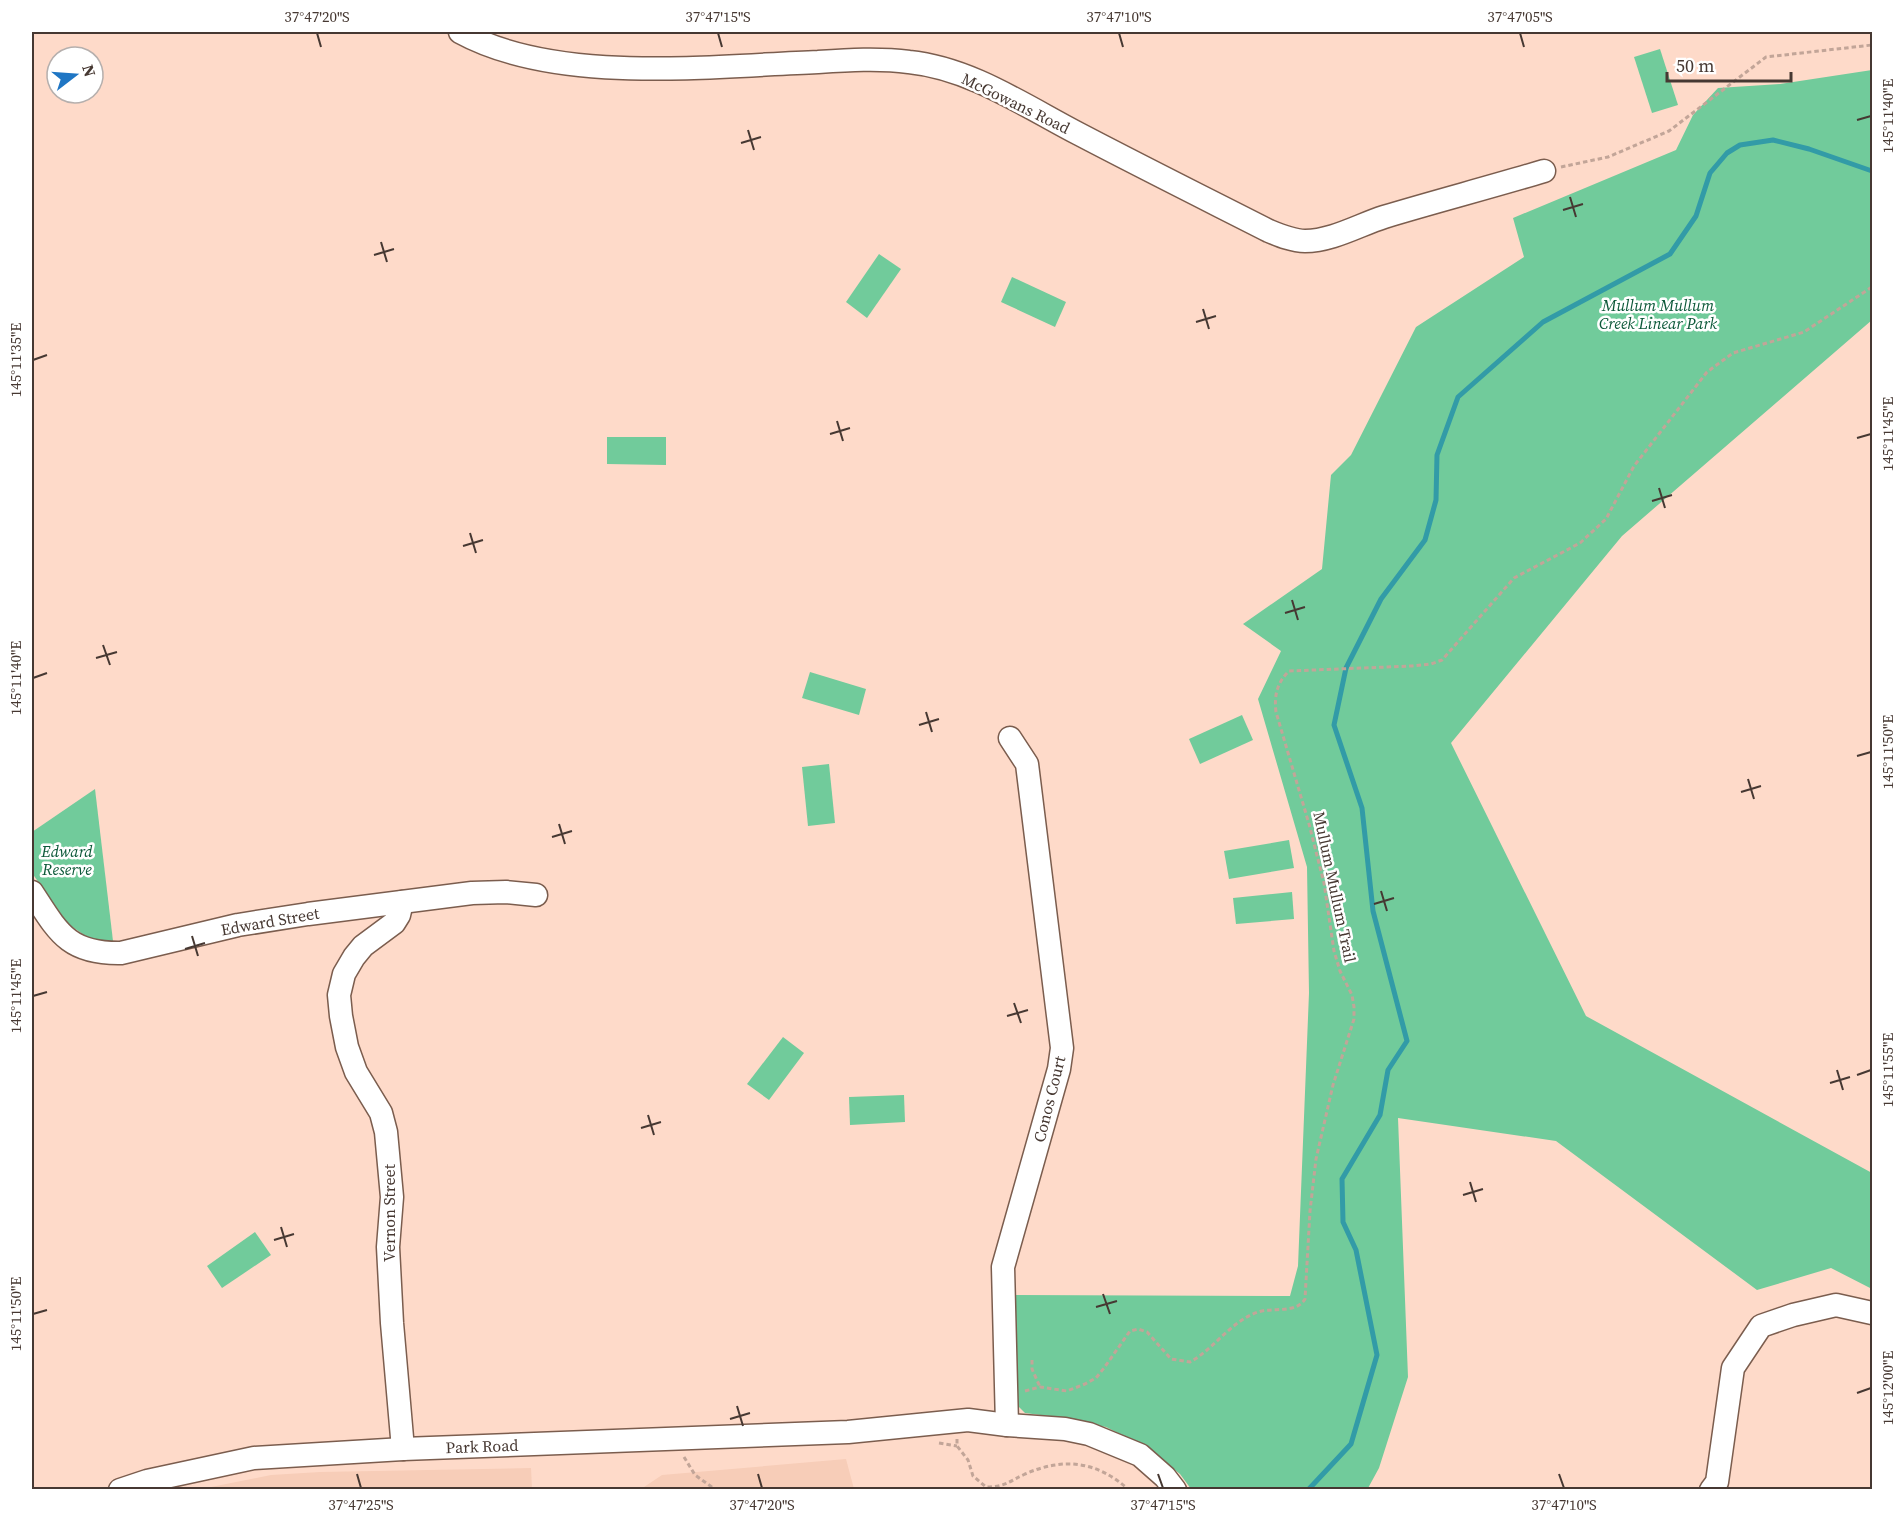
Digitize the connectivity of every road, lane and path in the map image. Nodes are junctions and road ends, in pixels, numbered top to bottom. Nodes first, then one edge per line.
1 (460, 32) edge
2 (1872, 45) edge
3 (1544, 171) joint
4 (1872, 287) edge
5 (1010, 738) dead end
6 (32, 892) edge
7 (536, 895) dead end
8 (402, 902) junction
9 (1872, 1313) edge
10 (1032, 1360) dead end
11 (1041, 1387) junction
12 (1006, 1394) junction
13 (1007, 1425) junction
14 (848, 1432) junction
15 (956, 1436) junction
16 (672, 1438) junction
17 (403, 1449) junction
18 (120, 1490) edge
19 (716, 1490) edge
20 (1129, 1490) edge
21 (1175, 1490) edge
22 (1711, 1490) edge

1 - 3 street, McGowans Road
2 - 3 path
4 - 11 path, Mullum Mullum Trail
5 - 12 street, Conos Court
6 - 8 street, Edward Street
7 - 8 street, Edward Street
8 - 17 street, Vernon Street
9 - 22 street
10 - 11 path
11 - 12 path, Mullum Mullum Trail
12 - 13 street, Conos Court
13 - 14 street, Park Road
13 - 15 street, Park Road
13 - 21 street, Park Road
14 - 15 street, Park Road
14 - 16 street, Park Road
15 - 20 path
16 - 17 street, Park Road
16 - 19 path
17 - 18 street, Park Road

